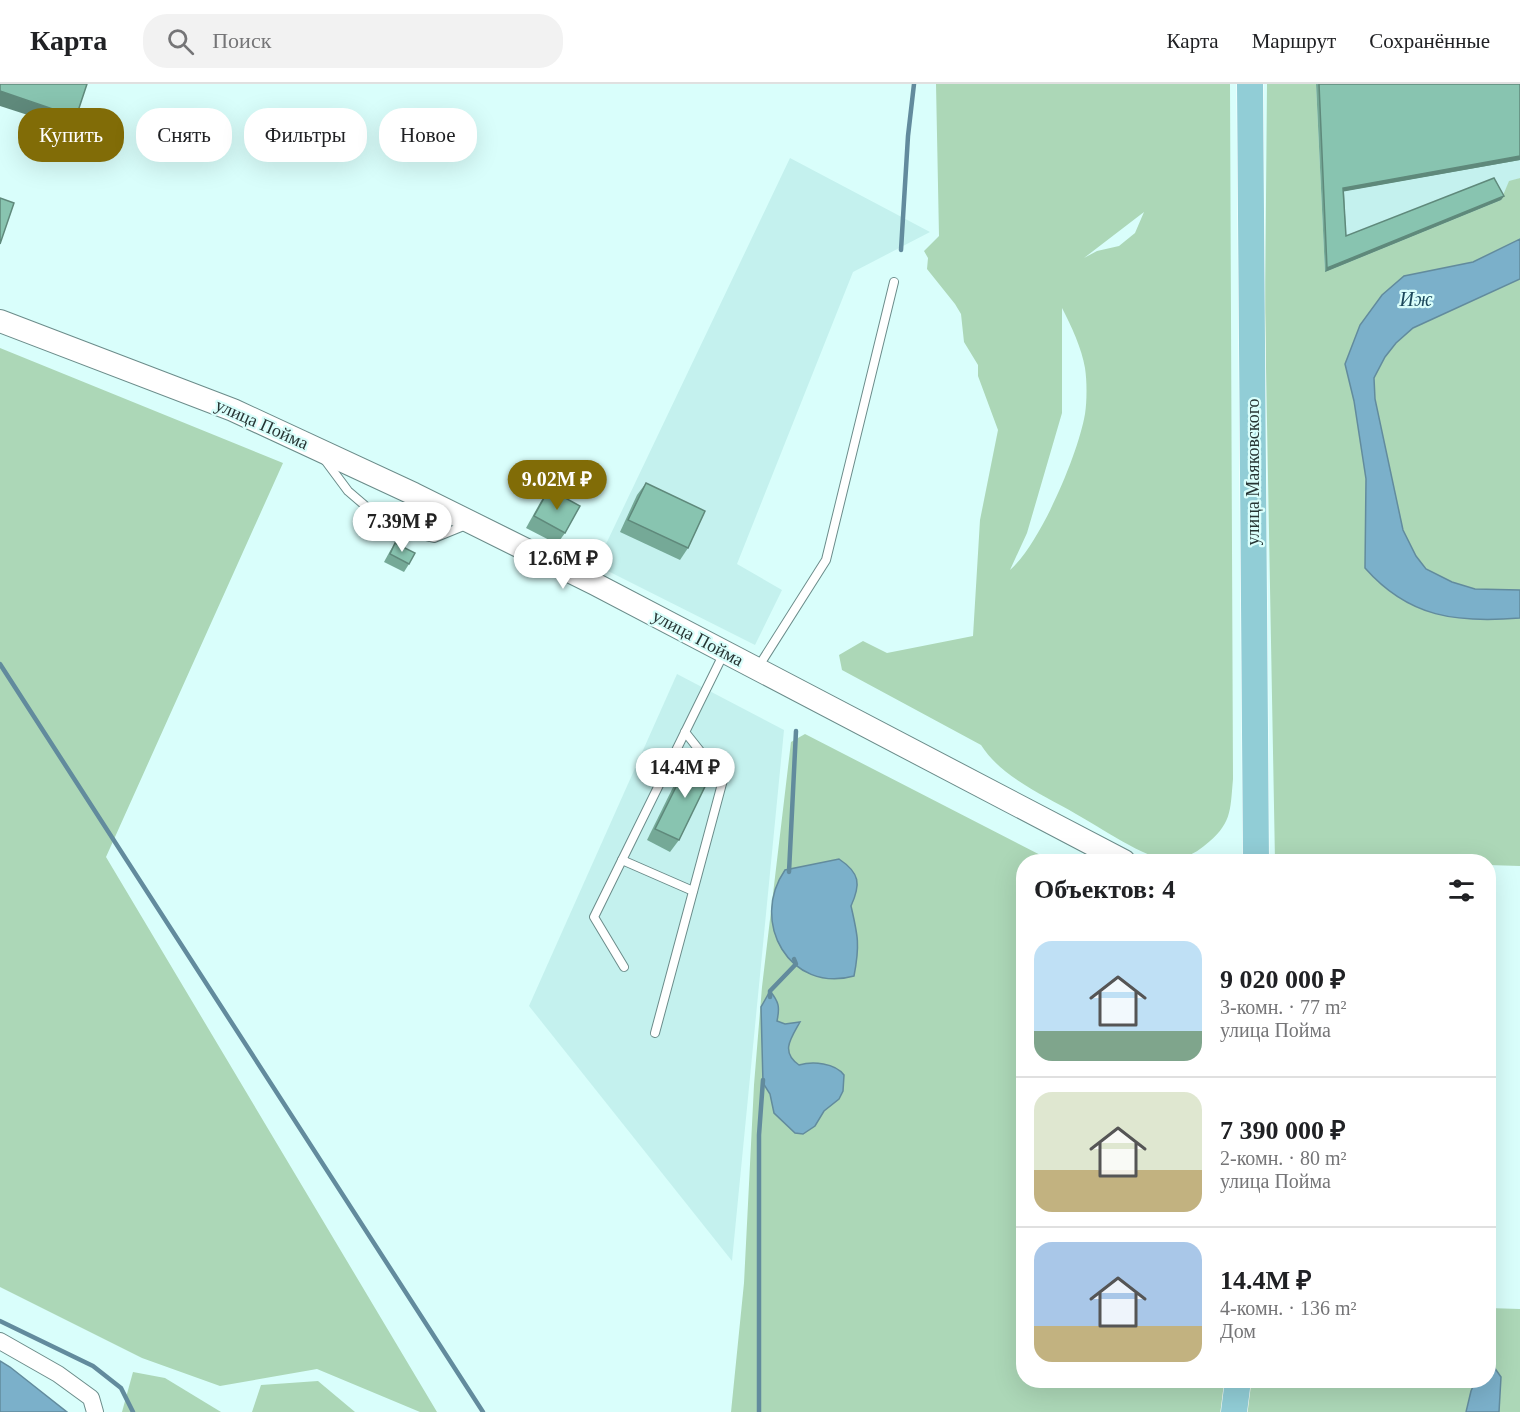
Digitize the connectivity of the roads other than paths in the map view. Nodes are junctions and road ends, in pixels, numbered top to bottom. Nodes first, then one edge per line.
1 (1250, 84) edge
2 (894, 282) dead end
3 (0, 321) edge
4 (316, 448) junction
5 (472, 523) junction
6 (725, 652) junction
7 (757, 669) junction
8 (685, 732) junction
9 (1111, 854) edge
10 (1256, 854) edge
11 (622, 860) junction
12 (693, 891) junction
13 (624, 967) dead end
14 (655, 1033) dead end
15 (0, 1341) edge
16 (1237, 1388) edge
17 (95, 1412) edge
18 (1234, 1412) edge

1 - 10 main road, улица Маяковского
2 - 7 lane
3 - 4 main road, улица Пойма
4 - 5 main road, улица Пойма
4 - 5 lane
5 - 6 main road, улица Пойма
6 - 7 main road, улица Пойма
6 - 8 lane
7 - 9 main road, улица Пойма
8 - 11 lane
8 - 12 lane
11 - 12 lane
11 - 13 lane
12 - 14 lane
15 - 17 street
16 - 18 main road

